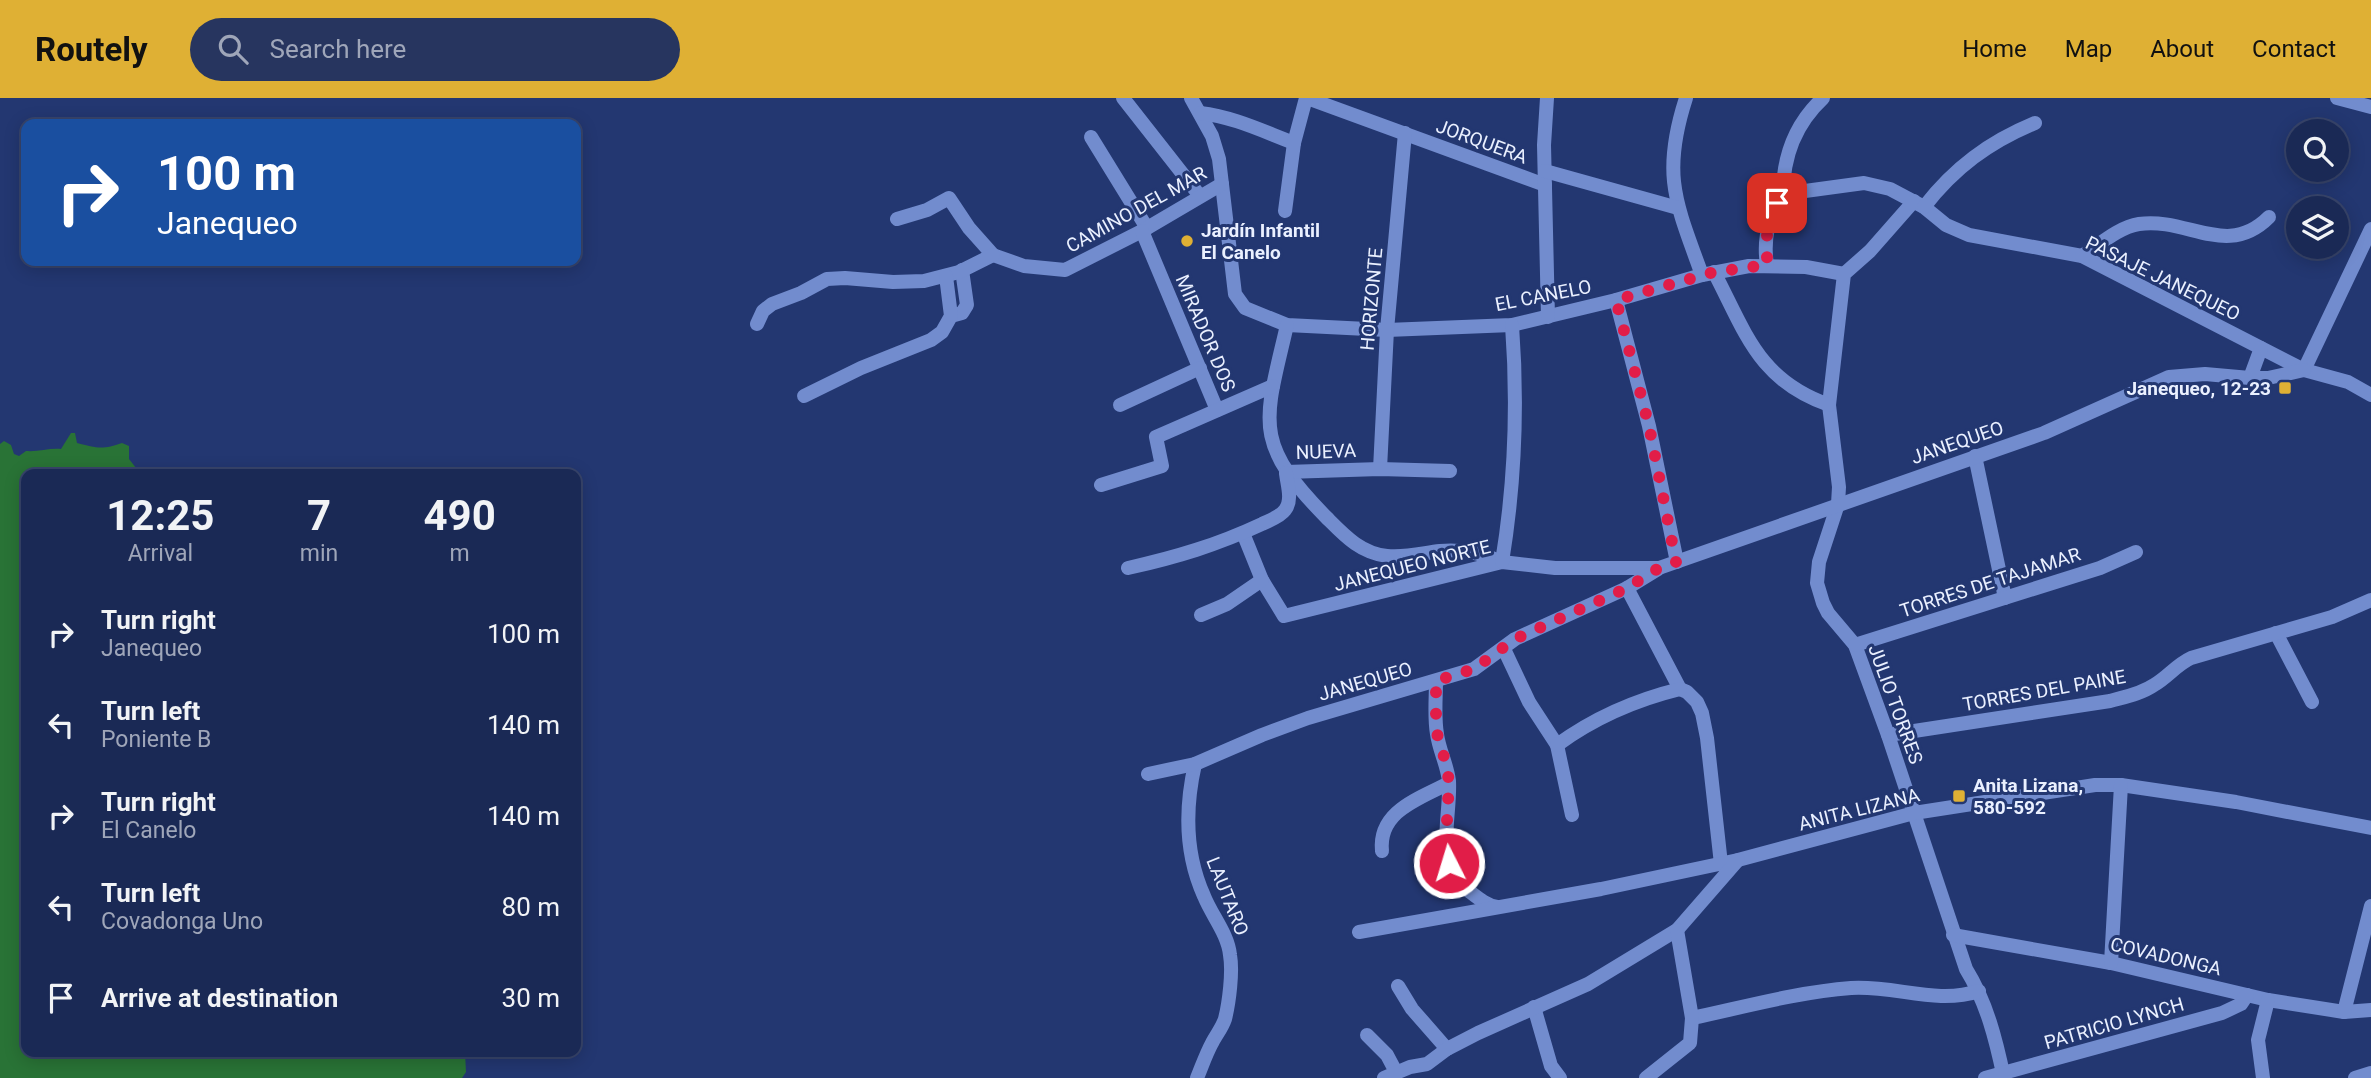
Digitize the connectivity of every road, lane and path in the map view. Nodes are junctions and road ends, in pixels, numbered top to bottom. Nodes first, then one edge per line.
1 (1123, 98) edge
2 (1191, 98) edge
3 (1307, 98) edge
4 (1548, 98) edge
5 (1686, 98) edge
6 (1823, 98) edge
7 (2337, 98) edge
8 (2371, 107) edge
9 (1200, 113) junction
10 (2035, 123) dead end
11 (1405, 133) junction
12 (1091, 137) dead end
13 (1294, 143) junction
14 (1545, 178) junction
15 (1223, 184) junction
16 (1783, 194) junction
17 (1200, 196) junction
18 (1919, 204) junction
19 (1678, 208) junction
20 (1284, 211) dead end
21 (2269, 217) dead end
22 (897, 219) dead end
23 (2371, 229) edge
24 (1145, 230) junction
25 (993, 255) junction
26 (2082, 256) junction
27 (1767, 265) junction
28 (962, 270) junction
29 (1708, 273) junction
30 (1844, 274) junction
31 (946, 276) junction
32 (1616, 300) junction
33 (951, 316) junction
34 (1548, 317) junction
35 (757, 324) dead end
36 (1287, 325) junction
37 (1512, 325) junction
38 (1387, 330) junction
39 (2261, 348) junction
40 (1200, 368) junction
41 (2304, 370) junction
42 (2250, 378) junction
43 (1273, 386) junction
44 (2371, 395) edge
45 (804, 396) dead end
46 (1119, 405) dead end
47 (1829, 405) junction
48 (1217, 410) junction
49 (1975, 456) junction
50 (1380, 469) junction
51 (1450, 471) dead end
52 (1286, 472) junction
53 (1101, 485) dead end
54 (1838, 504) junction
55 (1242, 533) junction
56 (2136, 552) dead end
57 (1502, 562) junction
58 (1676, 562) junction
59 (1128, 568) dead end
60 (1659, 568) junction
61 (1262, 580) junction
62 (1627, 588) junction
63 (2006, 598) junction
64 (2371, 600) edge
65 (1201, 615) dead end
66 (2276, 633) junction
67 (1855, 645) junction
68 (1504, 649) junction
69 (1436, 681) junction
70 (1680, 689) junction
71 (2312, 702) dead end
72 (1888, 735) junction
73 (1556, 745) junction
74 (1195, 764) junction
75 (1148, 774) dead end
76 (1449, 783) junction
77 (2121, 785) junction
78 (1914, 813) junction
79 (1572, 815) dead end
80 (2371, 828) edge
81 (1382, 851) dead end
82 (1738, 860) junction
83 (1721, 864) junction
84 (2371, 906) edge
85 (1499, 907) junction
86 (1677, 930) junction
87 (1359, 932) dead end
88 (1954, 934) junction
89 (2111, 963) junction
90 (1398, 986) dead end
91 (1979, 991) junction
92 (2247, 995) junction
93 (2268, 1000) junction
94 (1534, 1007) junction
95 (2371, 1010) edge
96 (2344, 1012) junction
97 (1692, 1018) junction
98 (1367, 1035) dead end
99 (1447, 1049) junction
100 (2371, 1073) edge
101 (1390, 1075) edge
102 (2004, 1076) edge
103 (1197, 1078) edge
104 (1560, 1078) edge
105 (1646, 1078) edge
106 (1985, 1078) edge
107 (2263, 1078) edge
108 (2355, 1078) edge

1 - 17 street
2 - 9 street, EL CANELO
3 - 11 street, JORQUERA
3 - 13 street
4 - 14 street
5 - 19 street
6 - 16 street
7 - 8 street
9 - 13 street
9 - 15 street, EL CANELO
10 - 18 street
11 - 14 street, JORQUERA
11 - 38 street, HORIZONTE
12 - 24 street, MIRADOR DOS
13 - 20 street
14 - 19 street, JORQUERA
14 - 34 street
15 - 17 street, CAMINO DEL MAR
15 - 36 street, EL CANELO
16 - 18 street
16 - 27 street
17 - 24 street, CAMINO DEL MAR
18 - 26 street, PASAJE JANEQUEO
18 - 30 street
19 - 29 street
21 - 26 street
22 - 25 street
23 - 41 street
24 - 25 street, CAMINO DEL MAR
24 - 40 street, MIRADOR DOS
25 - 28 street
26 - 39 street, PASAJE JANEQUEO
27 - 29 street, EL CANELO
27 - 30 street, EL CANELO
28 - 31 street
28 - 33 street
29 - 32 street, EL CANELO
29 - 47 street
30 - 47 street, JULIO TORRES
31 - 33 street
31 - 35 street
32 - 34 street, EL CANELO
32 - 58 street
33 - 45 street
34 - 37 street, EL CANELO
36 - 38 street, EL CANELO
36 - 43 street
37 - 38 street, EL CANELO
37 - 57 street
38 - 50 street, HORIZONTE
39 - 41 street, PASAJE JANEQUEO
39 - 42 street
40 - 46 street
40 - 48 street, MIRADOR DOS
41 - 42 street, JANEQUEO
41 - 44 street, JANEQUEO
42 - 49 street, JANEQUEO
43 - 48 street
43 - 52 street
47 - 54 street, JULIO TORRES
48 - 53 street
49 - 54 street, JANEQUEO
49 - 63 street
50 - 51 street, NUEVA
50 - 52 street, NUEVA
52 - 55 street, NUEVA
52 - 57 street
54 - 58 street, JANEQUEO
54 - 67 street, JULIO TORRES
55 - 59 street, NUEVA
55 - 61 street, JANEQUEO NORTE
56 - 63 street, TORRES DE TAJAMAR
57 - 60 street, JANEQUEO NORTE
57 - 61 street, JANEQUEO NORTE
58 - 60 street, JANEQUEO NORTE
60 - 62 street, JANEQUEO
61 - 65 street
62 - 68 street, JANEQUEO
62 - 70 street
63 - 67 street, TORRES DE TAJAMAR
64 - 66 street, TORRES DEL PAINE
66 - 71 street
66 - 72 street, TORRES DEL PAINE
67 - 72 street, JULIO TORRES
68 - 69 street, JANEQUEO
68 - 73 street
69 - 74 street, JANEQUEO
69 - 76 street
70 - 73 street
70 - 83 street
72 - 78 street, JULIO TORRES
73 - 79 street
74 - 75 street, JANEQUEO
74 - 103 street, LAUTARO
76 - 81 street
76 - 85 street
77 - 78 street, ANITA LIZANA
77 - 80 street, ANITA LIZANA
77 - 89 street
78 - 82 street, ANITA LIZANA
78 - 88 street, JULIO TORRES
82 - 83 street, ANITA LIZANA
82 - 86 street
83 - 85 street, ANITA LIZANA
84 - 96 street
85 - 87 street, ANITA LIZANA
86 - 94 street
86 - 97 street
88 - 89 street, COVADONGA
88 - 91 street, JULIO TORRES
89 - 92 street, COVADONGA
90 - 99 street
91 - 97 street
91 - 102 street, JULIO TORRES
92 - 93 street, COVADONGA
92 - 102 street, PATRICIO LYNCH
93 - 96 street, COVADONGA
93 - 107 street
94 - 99 street
94 - 104 street
95 - 96 street, COVADONGA
97 - 105 street
98 - 101 street
99 - 101 street
100 - 108 street
102 - 106 street, PATRICIO LYNCH

